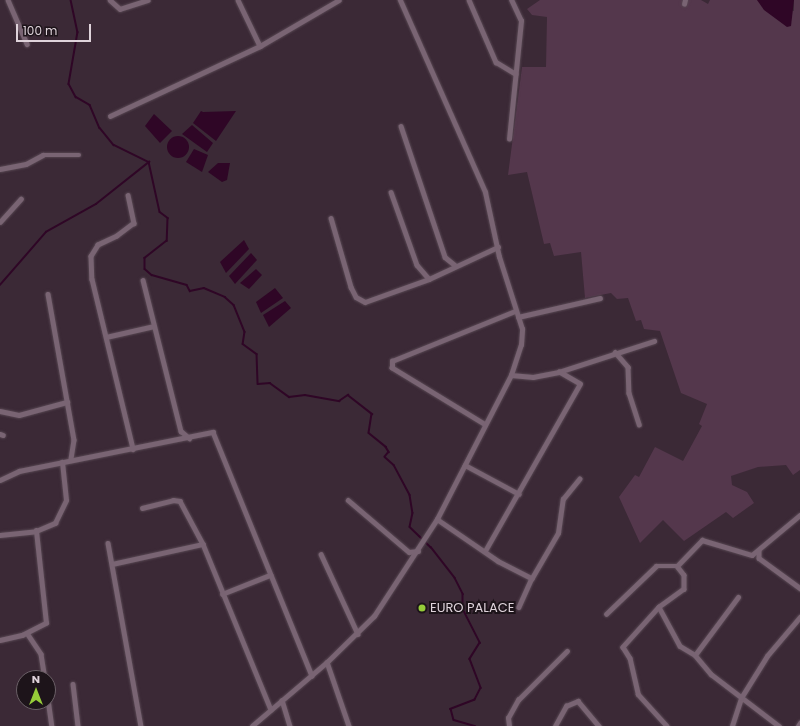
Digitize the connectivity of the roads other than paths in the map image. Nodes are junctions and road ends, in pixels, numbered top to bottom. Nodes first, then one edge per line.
1 (8, 0) edge
2 (110, 0) edge
3 (148, 0) edge
4 (238, 0) edge
5 (339, 0) edge
6 (400, 0) edge
7 (469, 0) edge
8 (511, 0) edge
9 (27, 44) dead end
10 (260, 46) junction
11 (516, 74) junction
12 (110, 116) dead end
13 (401, 126) dead end
14 (509, 139) dead end
15 (78, 155) dead end
16 (0, 170) edge
17 (392, 192) dead end
18 (128, 195) dead end
19 (21, 199) dead end
20 (331, 218) dead end
21 (0, 222) edge
22 (498, 247) junction
23 (455, 265) junction
24 (429, 279) junction
25 (143, 280) dead end
26 (48, 294) dead end
27 (600, 298) dead end
28 (515, 311) junction
29 (518, 318) junction
30 (154, 326) junction
31 (106, 337) junction
32 (654, 341) dead end
33 (615, 352) junction
34 (559, 372) junction
35 (511, 375) junction
36 (66, 402) junction
37 (0, 411) edge
38 (484, 424) junction
39 (639, 424) dead end
40 (182, 431) junction
41 (189, 438) junction
42 (178, 440) junction
43 (132, 449) junction
44 (70, 460) junction
45 (62, 462) junction
46 (465, 465) junction
47 (579, 479) dead end
48 (0, 480) edge
49 (518, 494) junction
50 (348, 500) dead end
51 (142, 508) dead end
52 (800, 515) edge
53 (437, 519) junction
54 (36, 531) junction
55 (0, 535) edge
56 (108, 543) dead end
57 (203, 544) junction
58 (418, 551) junction
59 (485, 551) junction
60 (759, 552) junction
61 (321, 554) dead end
62 (752, 555) junction
63 (759, 558) junction
64 (112, 564) junction
65 (677, 566) junction
66 (270, 575) junction
67 (532, 578) junction
68 (800, 588) edge
69 (222, 594) junction
70 (738, 597) dead end
71 (519, 607) dead end
72 (659, 607) junction
73 (606, 614) dead end
74 (800, 617) edge
75 (27, 633) junction
76 (358, 634) junction
77 (0, 640) edge
78 (567, 651) dead end
79 (695, 655) junction
80 (327, 662) junction
81 (43, 670) edge
82 (312, 676) junction
83 (73, 684) dead end
84 (741, 698) junction
85 (282, 700) junction
86 (50, 710) edge
87 (271, 710) junction
88 (800, 724) edge
89 (52, 726) edge
90 (78, 726) edge
91 (141, 726) edge
92 (252, 726) edge
93 (290, 726) edge
94 (349, 726) edge
95 (510, 726) edge
96 (555, 726) edge
97 (599, 726) edge
98 (667, 726) edge
99 (732, 726) edge
100 (779, 726) edge
101 (798, 726) edge

1 - 9 street
2 - 3 street
4 - 10 street
5 - 10 street
6 - 22 street
7 - 11 street
8 - 11 street
10 - 12 street
11 - 14 street
13 - 23 street
15 - 16 street
17 - 24 street
18 - 31 street
19 - 21 street
20 - 24 street
22 - 23 street
22 - 28 street
23 - 24 street
25 - 30 street
26 - 36 street
27 - 29 street
28 - 29 street
28 - 38 street
29 - 35 street
30 - 31 street
30 - 40 street
31 - 43 street
32 - 33 street
33 - 34 street
33 - 39 street
34 - 35 street
34 - 49 street
35 - 38 street
36 - 37 street
36 - 44 street
38 - 46 street
40 - 41 street
40 - 42 street
41 - 42 street
41 - 66 street
42 - 43 street
43 - 44 street
44 - 45 street
45 - 48 street
45 - 54 street
46 - 49 street
46 - 53 street
47 - 67 street
49 - 59 street
50 - 58 street
51 - 57 street
52 - 60 street
53 - 58 street
53 - 59 street
54 - 55 street
54 - 75 street
56 - 64 street
57 - 64 street
57 - 69 street
58 - 76 street
59 - 67 street
60 - 62 street
60 - 63 street
61 - 76 street
62 - 63 street
62 - 65 street
63 - 68 street
64 - 91 street
65 - 72 street
65 - 73 street
66 - 69 street
66 - 82 street
67 - 71 street
69 - 87 street
70 - 79 street
72 - 79 street
72 - 98 street
74 - 84 street
75 - 77 street
75 - 81 street
76 - 80 street
78 - 95 street
79 - 84 street
80 - 82 street
80 - 94 street
82 - 85 street
83 - 90 street
84 - 99 street
84 - 100 street
85 - 87 street
85 - 93 street
86 - 89 street
87 - 92 street
88 - 101 street
96 - 97 street

